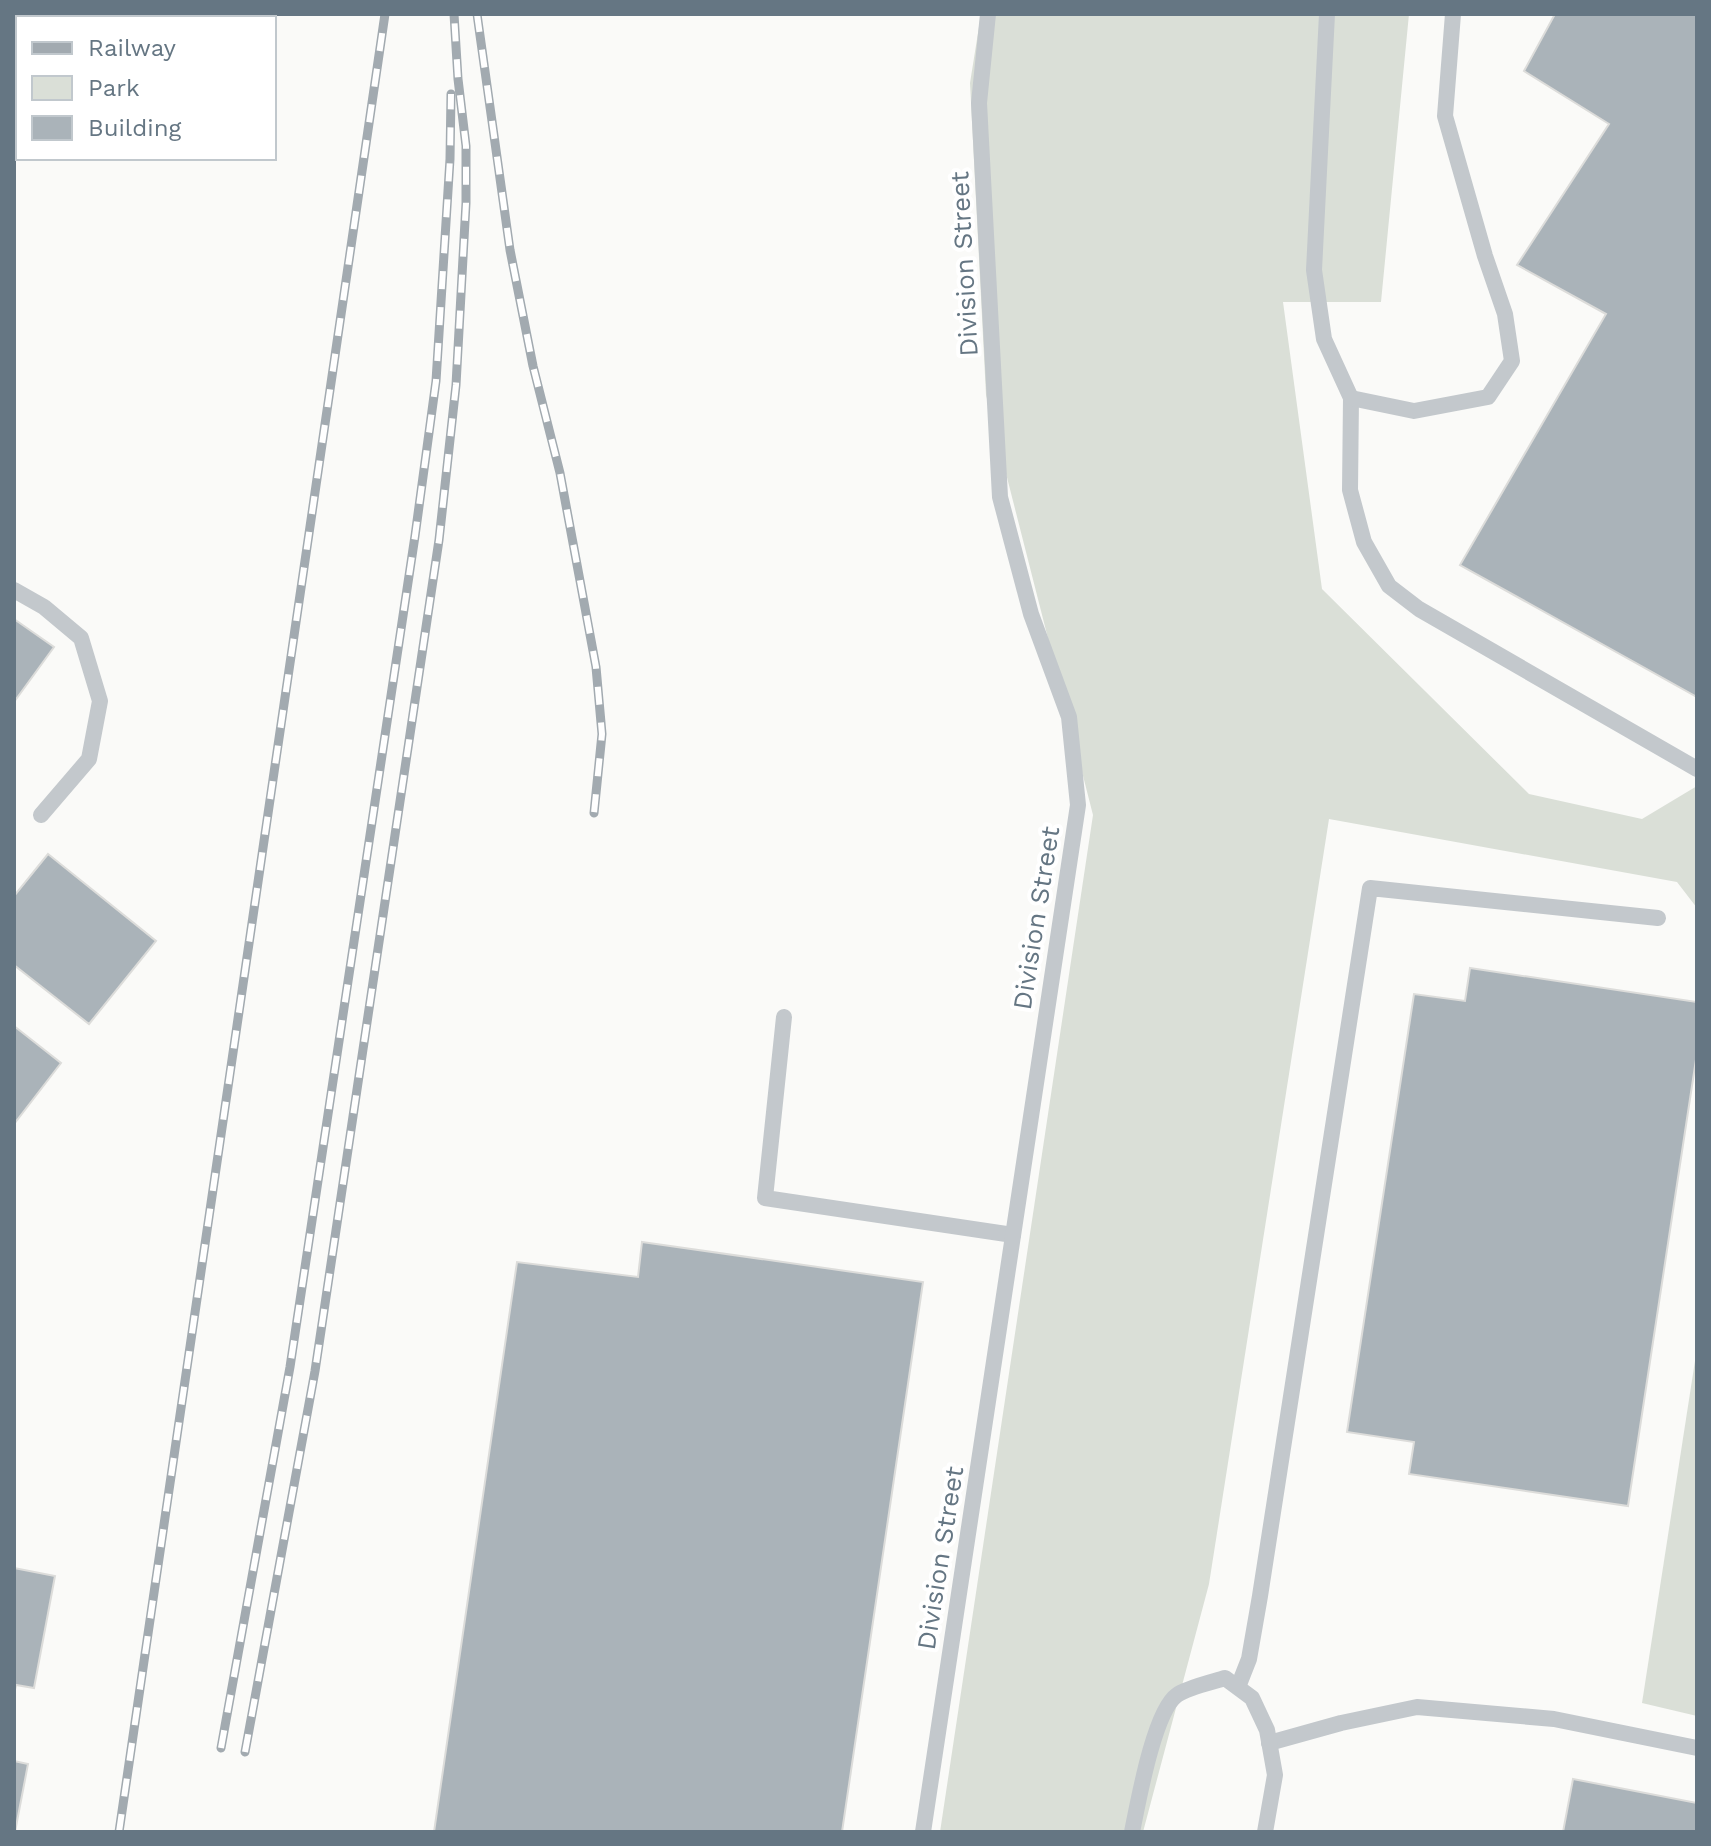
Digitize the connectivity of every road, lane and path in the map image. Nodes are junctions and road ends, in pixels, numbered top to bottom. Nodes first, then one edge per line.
1 (988, 14) edge
2 (1327, 14) edge
3 (1453, 14) edge
4 (1351, 398) junction
5 (14, 590) edge
6 (1697, 769) edge
7 (41, 815) dead end
8 (1658, 918) dead end
9 (784, 1017) dead end
10 (1013, 1235) junction
11 (1238, 1687) junction
12 (1269, 1743) junction
13 (1697, 1748) edge
14 (923, 1832) edge
15 (1132, 1832) edge
16 (1265, 1832) edge

1 - 10 lane, Division Street
2 - 4 lane
3 - 4 lane
4 - 6 lane
5 - 7 lane
8 - 11 lane
9 - 10 lane
10 - 14 lane, Division Street
11 - 12 lane
11 - 15 lane
12 - 13 lane
12 - 16 lane

